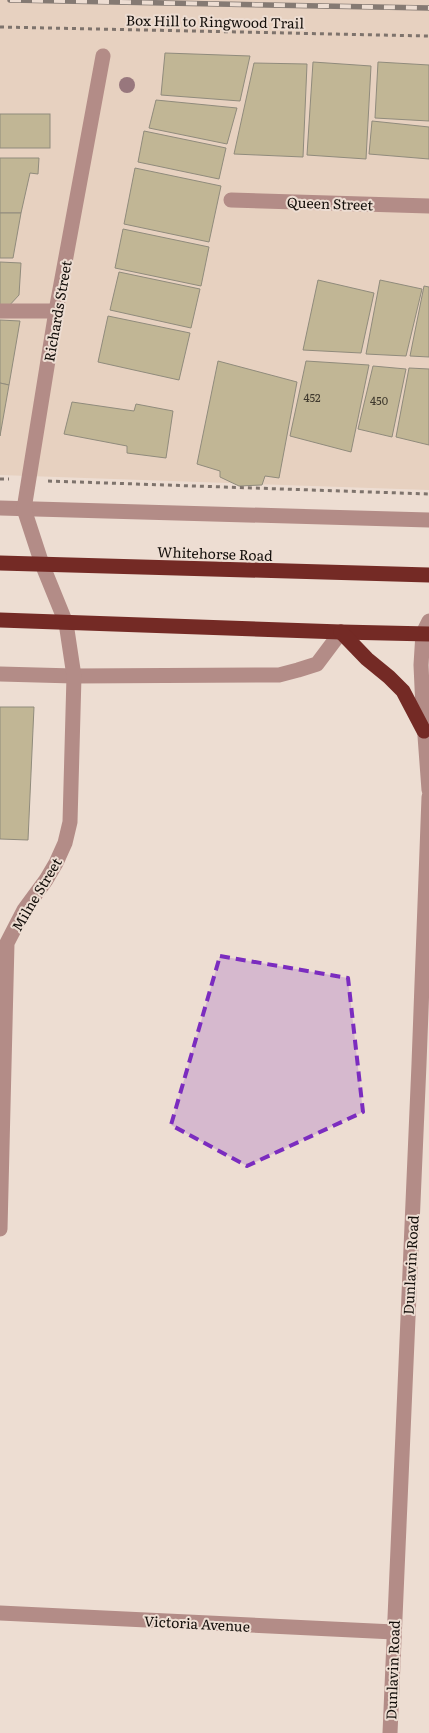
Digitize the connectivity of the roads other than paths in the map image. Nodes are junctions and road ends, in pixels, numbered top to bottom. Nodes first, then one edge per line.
1 (103, 56) dead end
2 (231, 200) dead end
3 (429, 206) edge
4 (0, 311) edge
5 (56, 311) junction
6 (0, 508) edge
7 (24, 509) junction
8 (429, 520) edge
9 (0, 563) edge
10 (42, 564) junction
11 (429, 575) edge
12 (0, 620) edge
13 (66, 623) junction
14 (427, 629) edge
15 (341, 632) junction
16 (0, 674) edge
17 (74, 676) junction
18 (424, 731) junction
19 (429, 790) edge
20 (429, 797) edge
21 (424, 1065) edge
22 (0, 1229) edge
23 (0, 1613) edge
24 (394, 1632) junction
25 (390, 1733) edge

1 - 5 street, Richards Street
2 - 3 street, Queen Street
4 - 5 street
5 - 7 street, Richards Street
6 - 7 street
7 - 8 street
7 - 10 street, Richards Street
9 - 10 highway, Whitehorse Road
10 - 11 highway, Whitehorse Road
10 - 13 street, Milne Street
12 - 13 highway
13 - 15 highway
13 - 17 street, Milne Street
14 - 15 highway
14 - 18 street
15 - 17 street
15 - 18 highway
16 - 17 street
17 - 22 street, Milne Street
18 - 19 street
20 - 21 street, Dunlavin Road
21 - 24 street, Dunlavin Road
23 - 24 street, Victoria Avenue
24 - 25 street, Dunlavin Road

